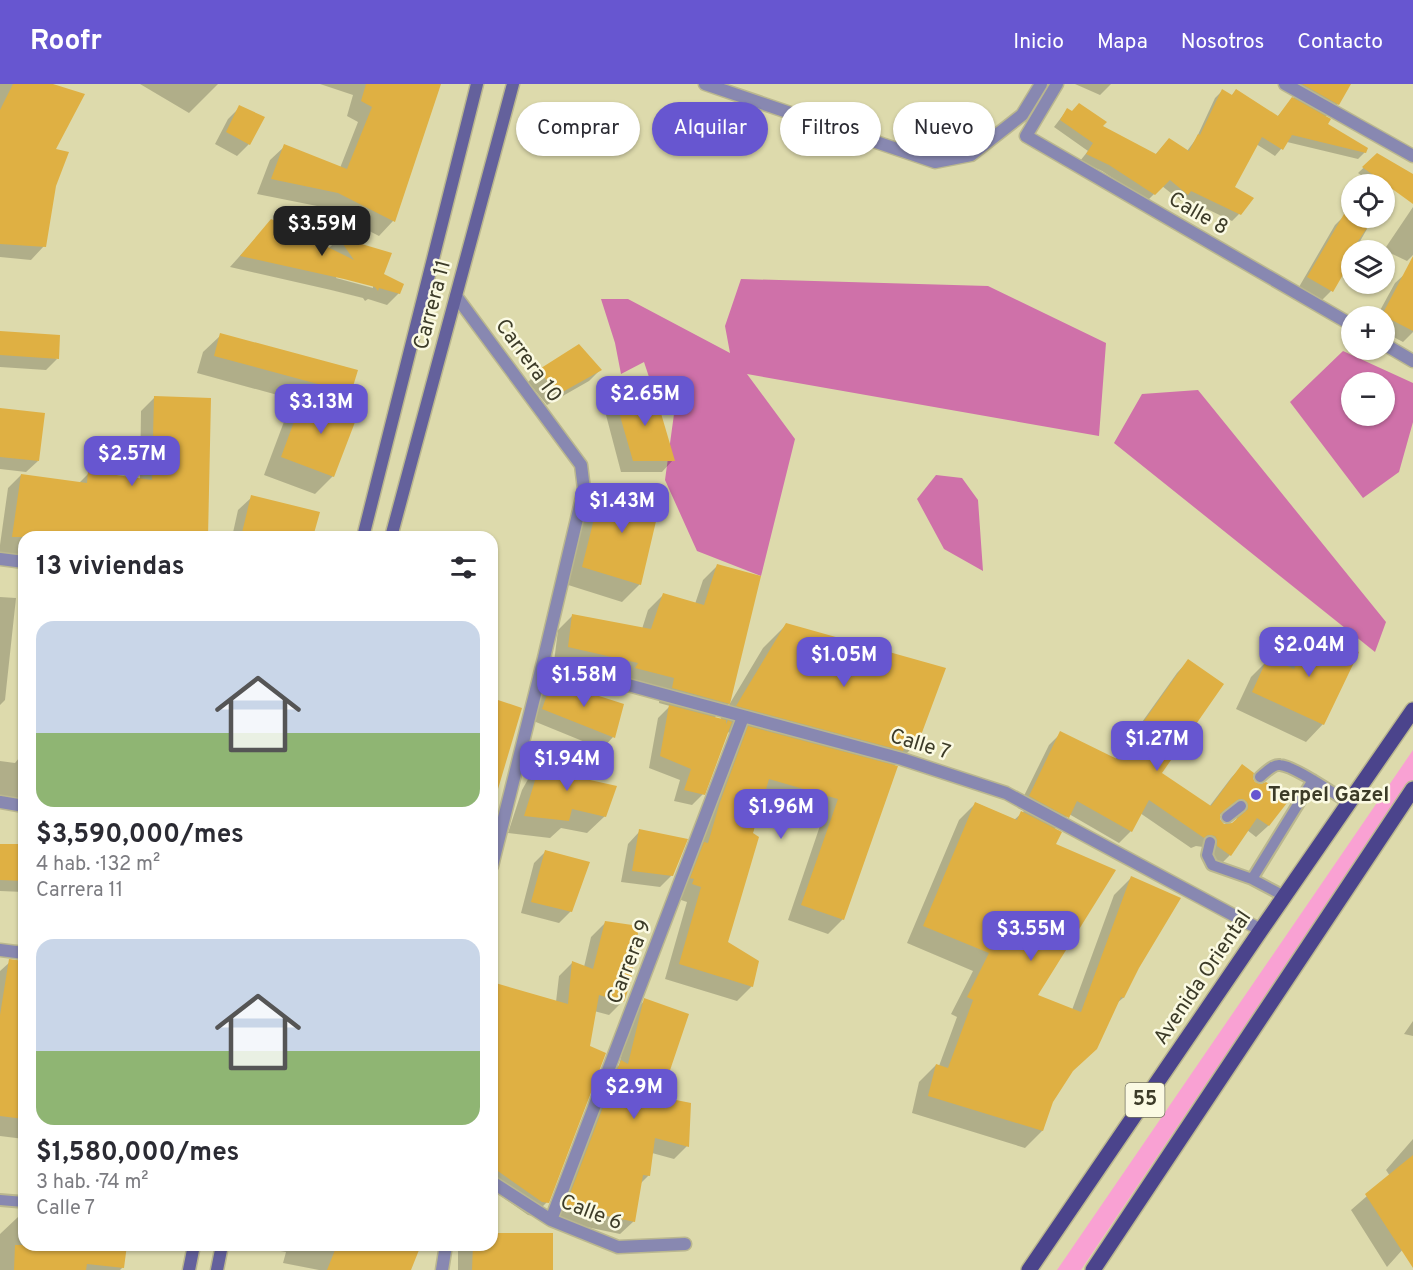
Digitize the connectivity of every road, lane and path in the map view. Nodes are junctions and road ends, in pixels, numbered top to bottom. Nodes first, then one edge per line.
1 (477, 84) edge
2 (513, 84) edge
3 (705, 84) edge
4 (1041, 84) edge
5 (1057, 84) edge
6 (1286, 84) edge
7 (1413, 156) edge
8 (456, 296) junction
9 (1341, 319) edge
10 (1395, 350) edge
11 (1413, 361) edge
12 (365, 531) edge
13 (392, 531) edge
14 (0, 559) edge
15 (18, 561) edge
16 (543, 662) junction
17 (1413, 710) edge
18 (743, 717) junction
19 (1260, 777) dead end
20 (1313, 780) junction
21 (1413, 789) edge
22 (0, 802) edge
23 (1349, 802) junction
24 (18, 805) edge
25 (1241, 806) dead end
26 (1227, 818) dead end
27 (498, 842) edge
28 (1210, 842) dead end
29 (1252, 879) junction
30 (1284, 896) junction
31 (1261, 930) junction
32 (0, 950) edge
33 (18, 952) edge
34 (498, 1186) edge
35 (0, 1200) edge
36 (18, 1202) edge
37 (551, 1220) junction
38 (685, 1244) dead end
39 (193, 1251) edge
40 (221, 1251) edge
41 (445, 1251) edge
42 (189, 1270) edge
43 (218, 1270) edge
44 (442, 1270) edge
45 (1029, 1270) edge
46 (1093, 1270) edge

1 - 12 main road, Carrera 11
2 - 8 main road, Carrera 11
3 - 4 street
5 - 9 street, Calle 8
6 - 7 street
8 - 13 main road, Carrera 11
8 - 16 street, Carrera 10
10 - 11 street
14 - 15 street
16 - 18 street, Calle 7
16 - 27 street, Carrera 10
17 - 23 main road, Avenida Oriental / 55
18 - 31 street, Calle 7
18 - 37 street, Carrera 9
19 - 20 lane
20 - 23 lane
20 - 29 lane
21 - 46 main road, 55
22 - 24 street
23 - 30 main road, Avenida Oriental / 55
25 - 26 lane
28 - 29 lane
29 - 30 lane
30 - 31 main road, Avenida Oriental / 55
31 - 45 main road, Avenida Oriental / 55
32 - 33 street
34 - 37 street, Calle 6
35 - 36 lane
37 - 38 street, Calle 6
39 - 42 main road
40 - 43 main road
41 - 44 street

